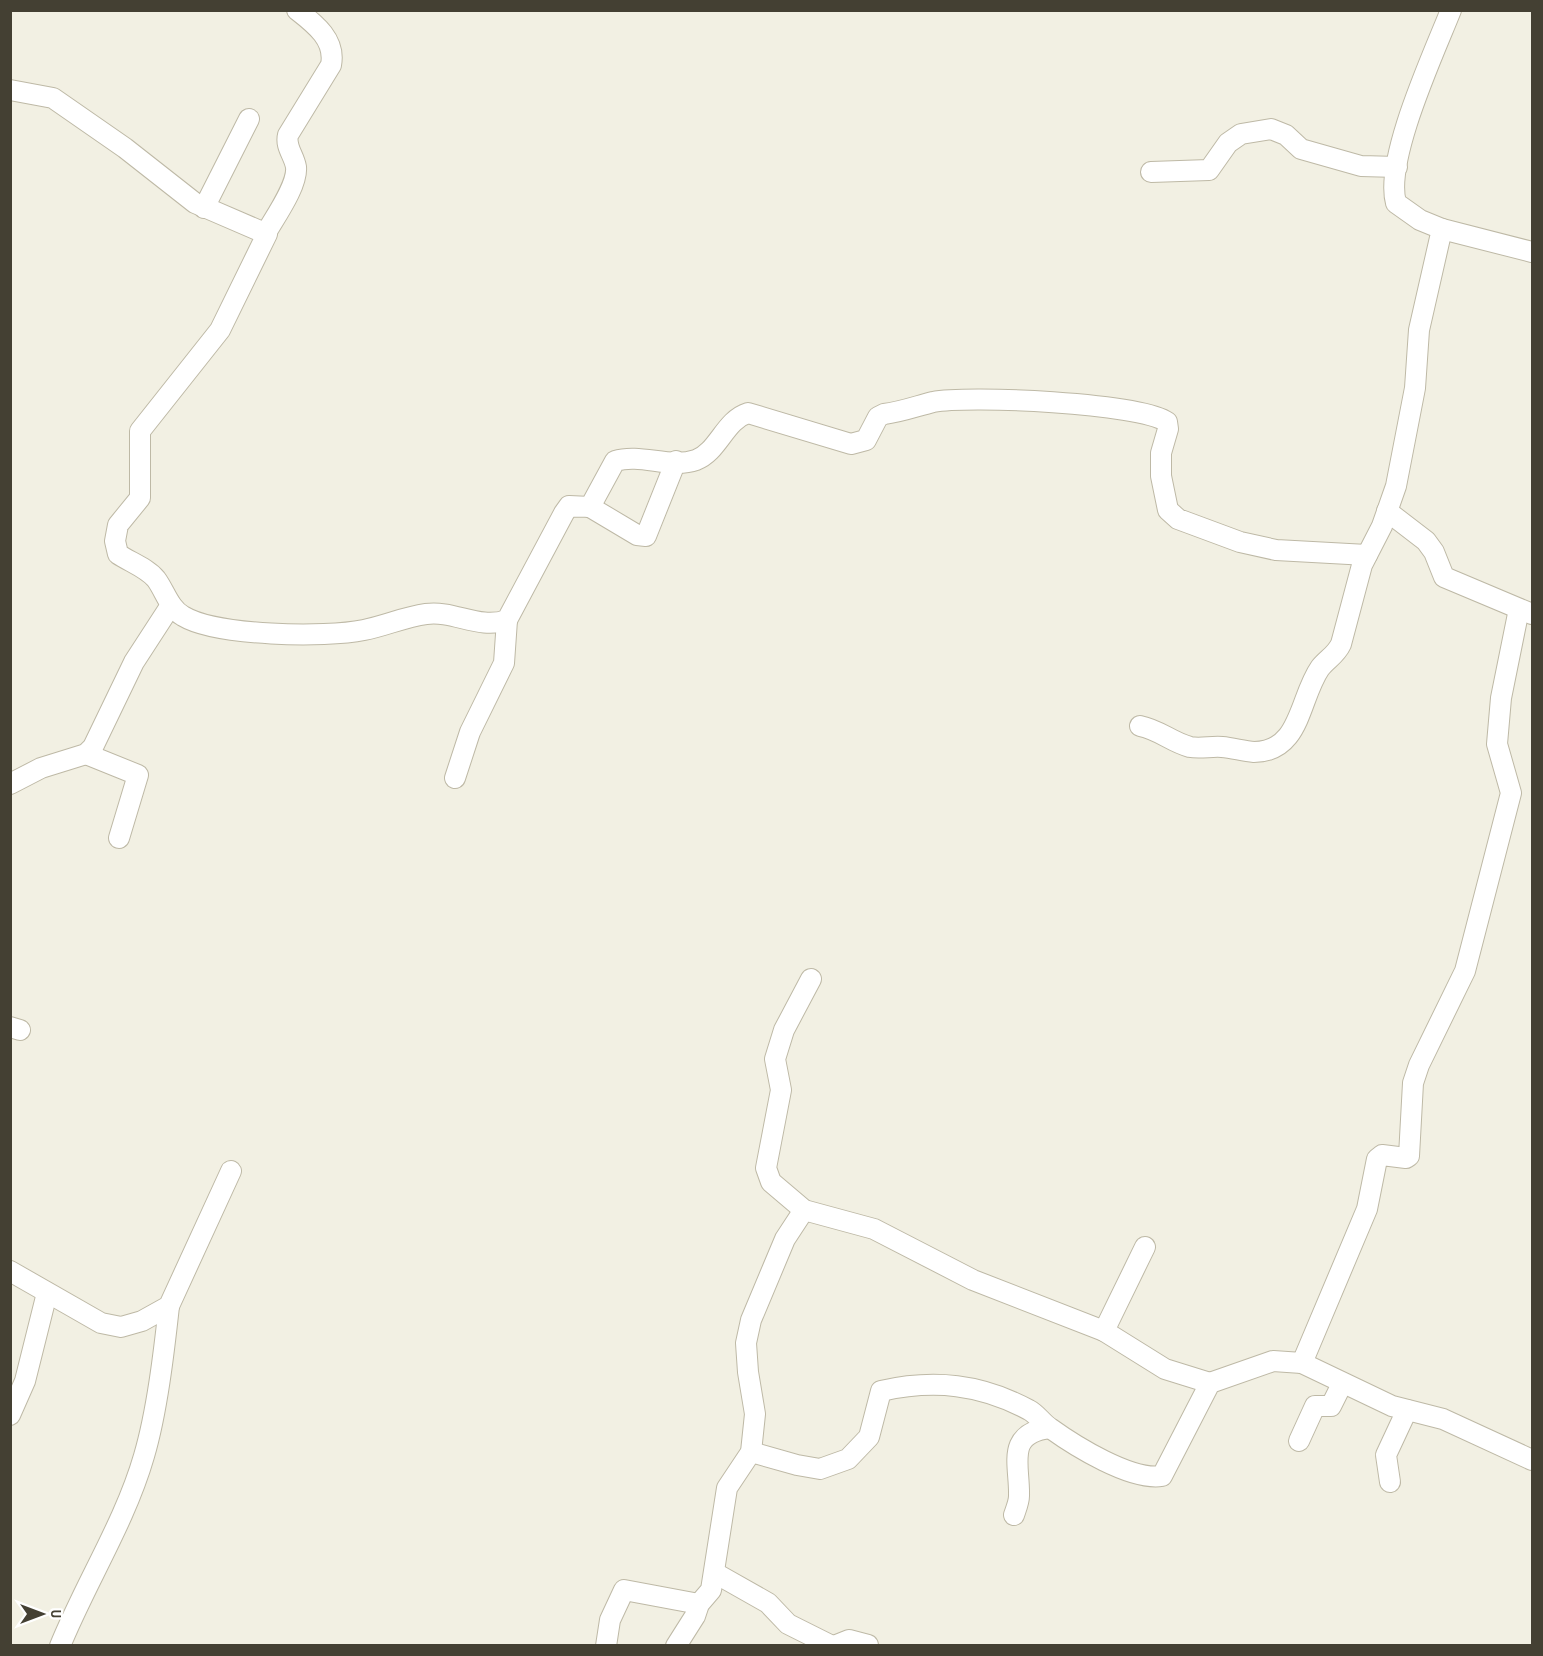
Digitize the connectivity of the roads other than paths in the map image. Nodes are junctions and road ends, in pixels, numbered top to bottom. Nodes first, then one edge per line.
1 (297, 10) edge
2 (1451, 10) edge
3 (10, 90) edge
4 (249, 119) dead end
5 (1396, 167) junction
6 (1151, 172) dead end
7 (204, 207) junction
8 (1442, 229) junction
9 (266, 233) junction
10 (1533, 252) edge
11 (676, 461) junction
12 (1401, 462) junction
13 (591, 507) junction
14 (1388, 511) junction
15 (1369, 553) junction
16 (171, 605) junction
17 (1526, 612) edge
18 (507, 620) junction
19 (1140, 726) dead end
20 (86, 754) junction
21 (455, 778) dead end
22 (10, 784) edge
23 (119, 838) dead end
24 (811, 979) dead end
25 (231, 1170) dead end
26 (804, 1210) junction
27 (1145, 1247) dead end
28 (10, 1271) edge
29 (47, 1293) junction
30 (169, 1306) junction
31 (1104, 1331) junction
32 (1302, 1363) junction
33 (1210, 1383) junction
34 (1342, 1384) junction
35 (1407, 1410) junction
36 (10, 1415) edge
37 (1049, 1428) junction
38 (1299, 1441) dead end
39 (751, 1452) junction
40 (1533, 1460) edge
41 (1390, 1482) dead end
42 (1014, 1515) dead end
43 (715, 1573) junction
44 (699, 1604) junction
45 (868, 1645) edge
46 (60, 1646) edge
47 (606, 1646) edge
48 (676, 1646) edge
49 (833, 1646) edge

1 - 9 street
2 - 5 street
3 - 7 street
4 - 7 street
5 - 6 street
5 - 8 street
7 - 9 street
8 - 10 street
8 - 12 street
9 - 16 street
11 - 13 street
11 - 13 street
11 - 15 street
12 - 14 street
12 - 15 street
13 - 18 street
14 - 15 street
14 - 17 street
15 - 19 street
16 - 18 street
16 - 20 street
17 - 32 street
18 - 21 street
20 - 22 street
20 - 23 street
24 - 26 street
25 - 30 street
26 - 31 street
26 - 39 street
27 - 31 street
28 - 29 street
29 - 30 street
29 - 36 street
30 - 46 street
31 - 33 street
32 - 33 street
32 - 34 street
33 - 37 street
34 - 35 street
34 - 38 street
35 - 40 street
35 - 41 street
37 - 39 street
37 - 42 street
39 - 43 street
43 - 44 street
43 - 49 street
44 - 47 street
44 - 48 street
45 - 49 street

